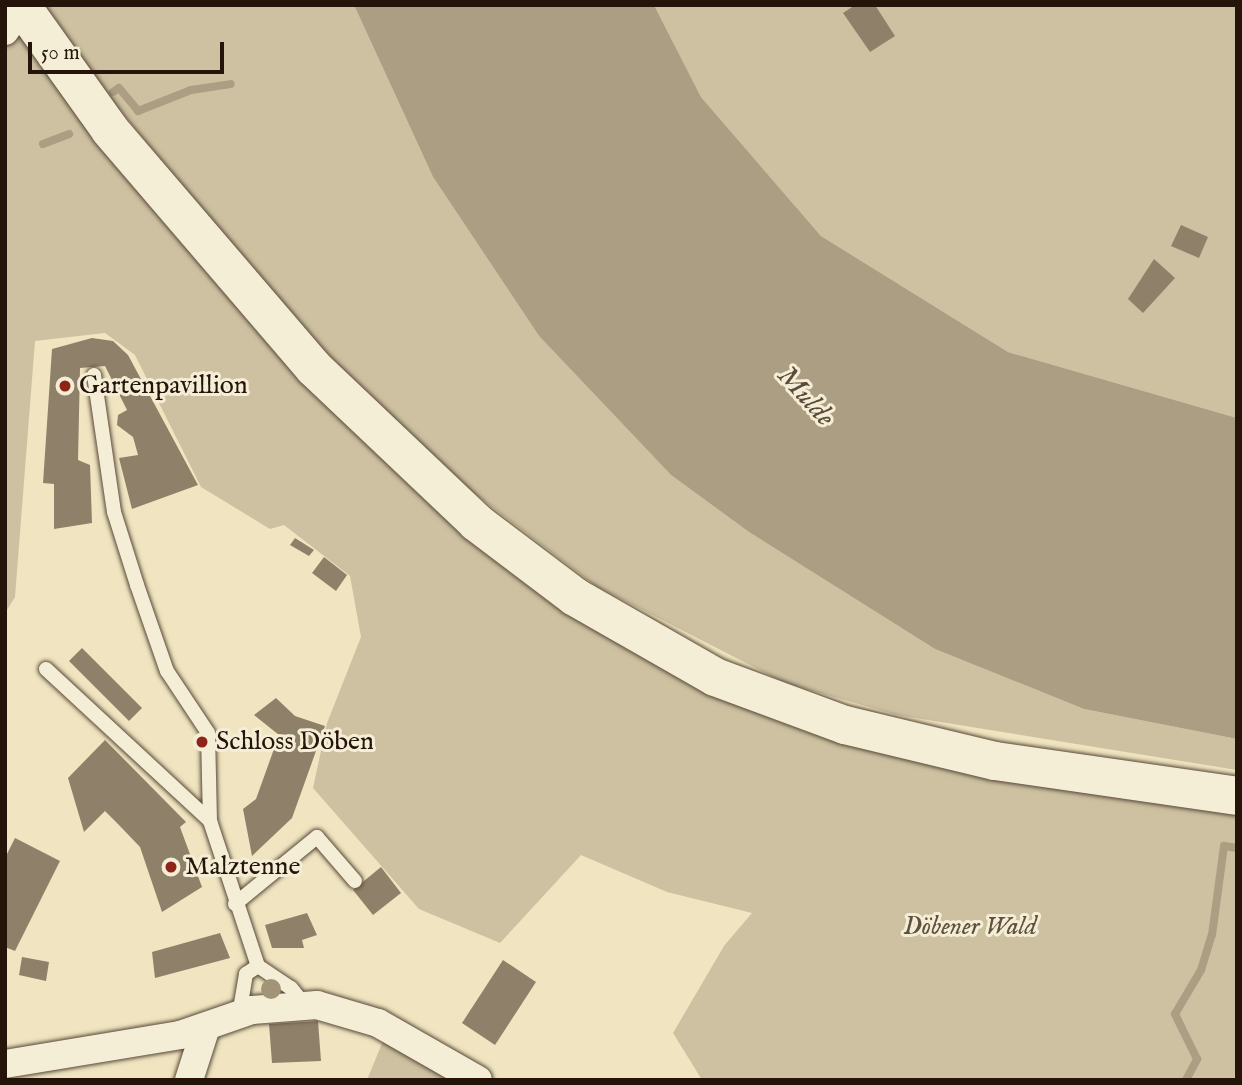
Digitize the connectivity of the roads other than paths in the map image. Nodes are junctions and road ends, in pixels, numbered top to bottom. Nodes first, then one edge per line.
1 (16, 14) edge
2 (94, 375) dead end
3 (46, 668) dead end
4 (1237, 796) edge
5 (210, 821) junction
6 (355, 881) dead end
7 (235, 904) junction
8 (258, 966) junction
9 (305, 1005) junction
10 (239, 1015) junction
11 (206, 1027) junction
12 (5, 1064) edge
13 (189, 1080) edge
14 (478, 1080) edge

1 - 4 main road
2 - 5 lane
3 - 5 lane
5 - 7 lane
6 - 7 lane
7 - 8 lane
8 - 9 lane
8 - 10 lane
9 - 10 street
9 - 14 street
10 - 11 street
11 - 12 street
11 - 13 street

